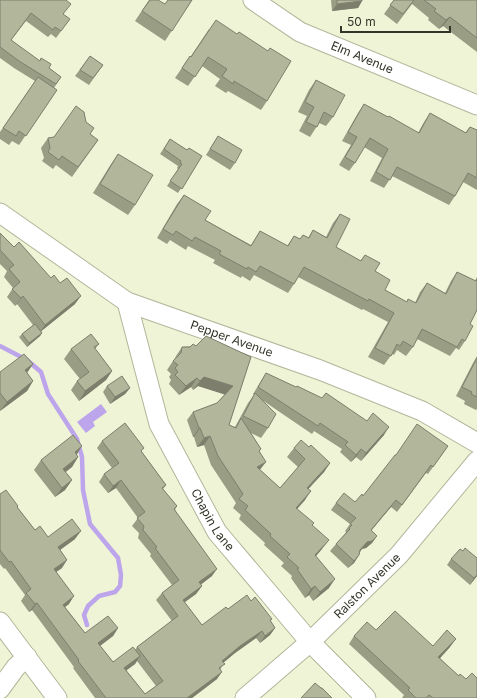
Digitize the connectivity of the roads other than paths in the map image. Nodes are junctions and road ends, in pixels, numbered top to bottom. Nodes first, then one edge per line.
1 (253, 0) edge
2 (477, 105) edge
3 (0, 212) edge
4 (127, 302) junction
5 (477, 443) edge
6 (477, 461) edge
7 (0, 622) edge
8 (310, 642) junction
9 (27, 658) junction
10 (0, 689) edge
11 (57, 698) edge
12 (244, 698) edge
13 (366, 698) edge

1 - 2 street, Elm Avenue
3 - 4 street, Pepper Avenue
4 - 5 street, Pepper Avenue
4 - 8 street, Chapin Lane
6 - 8 street, Ralston Avenue
7 - 9 street
8 - 12 street, Ralston Avenue
8 - 13 street, Chapin Lane
9 - 10 street
9 - 11 street

